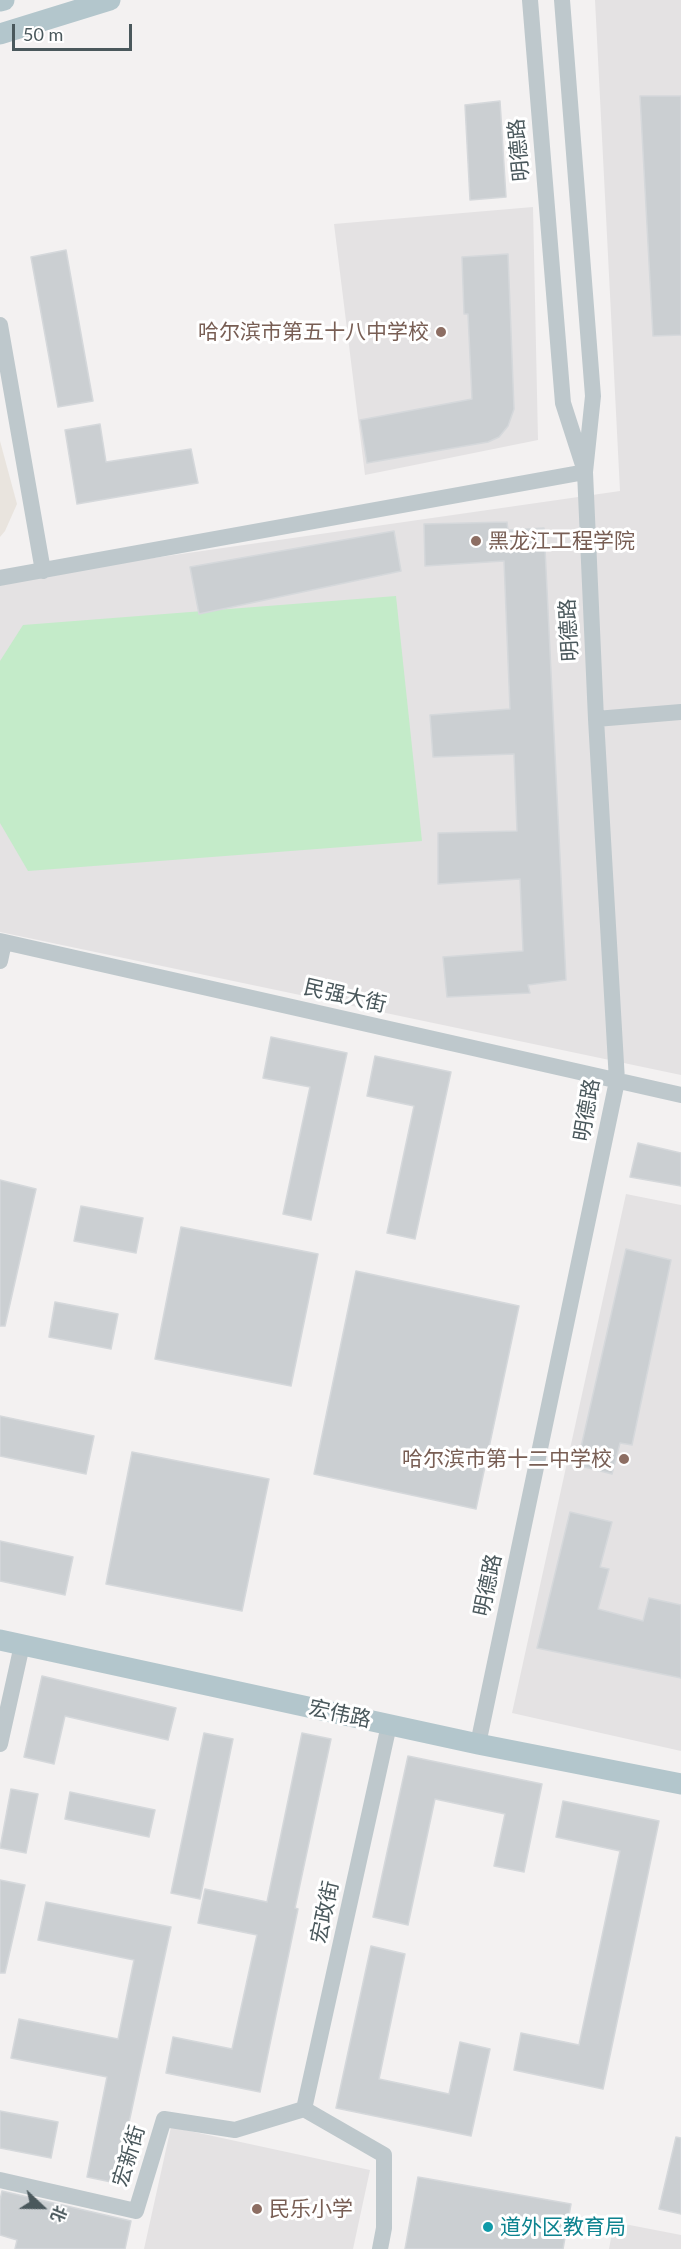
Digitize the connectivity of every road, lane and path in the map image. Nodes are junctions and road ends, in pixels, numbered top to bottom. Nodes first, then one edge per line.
1 (110, 0) edge
2 (530, 0) edge
3 (562, 0) edge
4 (0, 34) edge
5 (0, 325) edge
6 (585, 472) junction
7 (43, 571) junction
8 (0, 578) edge
9 (681, 712) edge
10 (596, 719) junction
11 (2, 942) edge
12 (0, 961) edge
13 (617, 1081) junction
14 (681, 1095) edge
15 (0, 1640) edge
16 (22, 1645) junction
17 (389, 1725) junction
18 (0, 1744) edge
19 (478, 1744) junction
20 (681, 1784) edge
21 (304, 2109) junction
22 (0, 2181) edge
23 (380, 2249) edge

1 - 4 main road
2 - 6 street, 明德路
3 - 6 street, 明德路
5 - 7 street
6 - 7 street
6 - 10 street, 明德路
7 - 8 street
9 - 10 street
10 - 13 street, 明德路
11 - 12 street
11 - 13 street, 民强大街
13 - 14 street, 民强大街
13 - 19 street, 明德路
15 - 16 main road, 宏伟路
16 - 17 main road, 宏伟路
16 - 18 street
17 - 19 main road, 宏伟路
17 - 21 street, 宏政街
19 - 20 main road, 宏伟路
21 - 22 street, 宏新街
21 - 23 street

